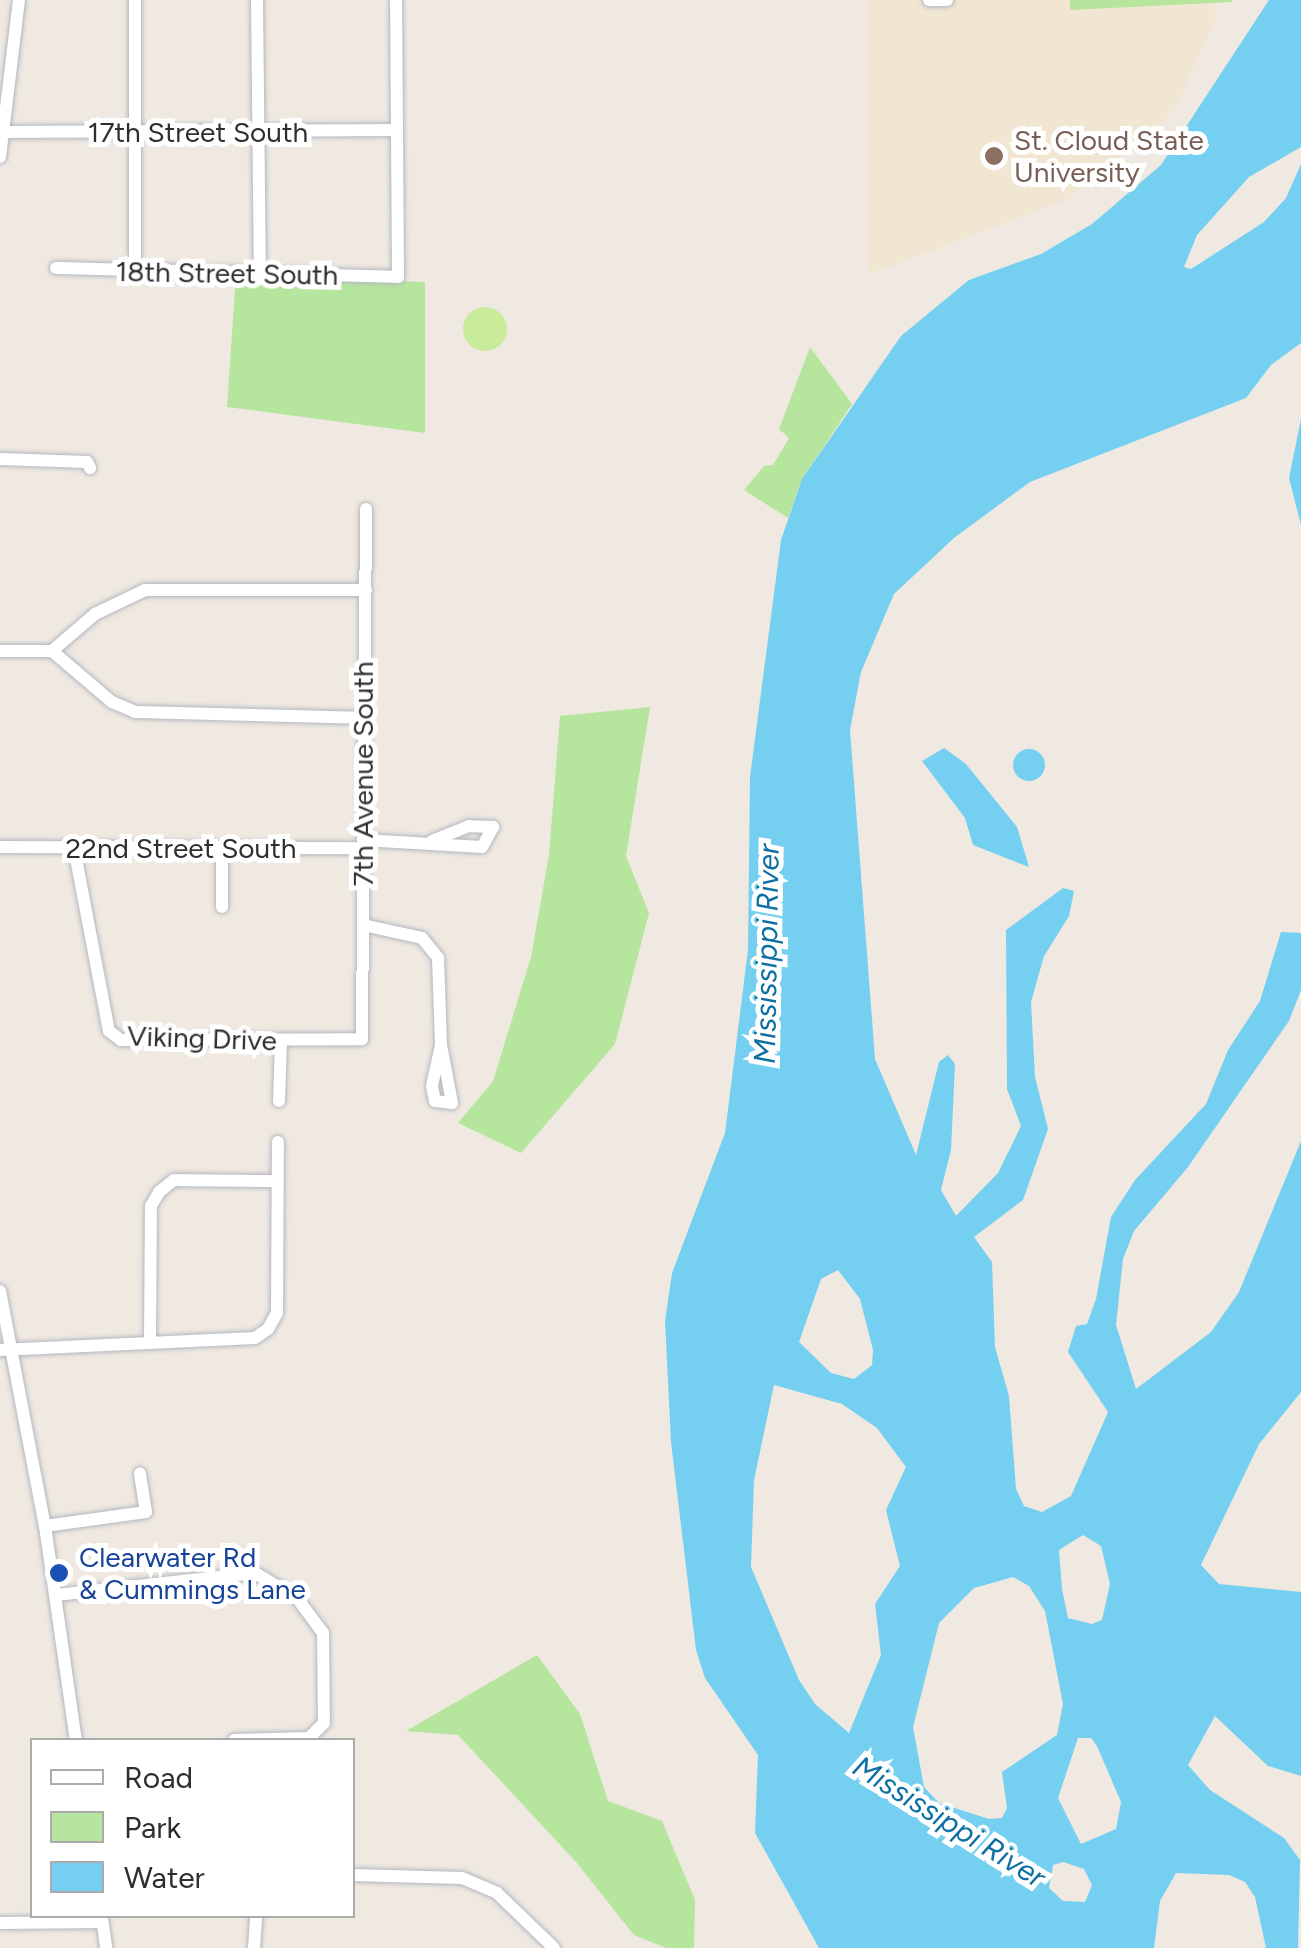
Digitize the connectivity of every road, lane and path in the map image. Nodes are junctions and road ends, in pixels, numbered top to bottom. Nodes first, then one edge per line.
1 (19, 0) edge
2 (135, 0) edge
3 (257, 0) edge
4 (396, 0) edge
5 (929, 0) edge
6 (947, 0) edge
7 (397, 130) junction
8 (1, 132) edge
9 (136, 132) junction
10 (259, 132) junction
11 (0, 156) edge
12 (56, 268) dead end
13 (135, 270) junction
14 (260, 274) junction
15 (0, 459) edge
16 (90, 468) dead end
17 (366, 509) dead end
18 (366, 590) junction
19 (0, 651) edge
20 (52, 651) junction
21 (362, 718) junction
22 (432, 842) dead end
23 (363, 844) junction
24 (0, 848) edge
25 (74, 848) junction
26 (222, 848) junction
27 (222, 908) dead end
28 (363, 925) junction
29 (362, 1038) joint
30 (280, 1041) junction
31 (440, 1045) dead end
32 (279, 1102) dead end
33 (278, 1142) dead end
34 (277, 1181) junction
35 (0, 1291) edge
36 (150, 1342) junction
37 (7, 1350) edge
38 (140, 1473) dead end
39 (46, 1526) junction
40 (56, 1594) junction
41 (76, 1738) edge
42 (309, 1738) edge
43 (355, 1875) edge
44 (256, 1918) edge
45 (102, 1919) edge
46 (0, 1923) edge
47 (106, 1948) edge
48 (254, 1948) edge
49 (554, 1948) edge

1 - 8 street
2 - 9 street
3 - 10 street
4 - 7 street
5 - 6 street
7 - 10 street, 17th Street South
7 - 14 street, 18th Street South
8 - 9 street, 17th Street South
8 - 11 street
9 - 10 street, 17th Street South
9 - 13 street
10 - 14 street
12 - 13 street, 18th Street South
13 - 14 street, 18th Street South
15 - 16 street
17 - 18 street, 7th Avenue South
18 - 20 street
18 - 21 street, 7th Avenue South
19 - 20 street
20 - 21 street
21 - 23 street, 7th Avenue South
22 - 23 street, 22nd Street South
23 - 26 street, 22nd Street South
23 - 28 street, 7th Avenue South
24 - 25 street, 22nd Street South
25 - 26 street, 22nd Street South
25 - 30 street, Viking Drive
26 - 27 street
28 - 29 street, 7th Avenue South
28 - 31 street
29 - 30 street, Viking Drive
30 - 32 street
33 - 34 street
34 - 36 street
34 - 36 street
35 - 37 street
36 - 37 street
37 - 39 street
38 - 39 street
39 - 40 street
40 - 41 street
40 - 42 street
43 - 49 street
44 - 48 street
45 - 46 street
45 - 47 street

